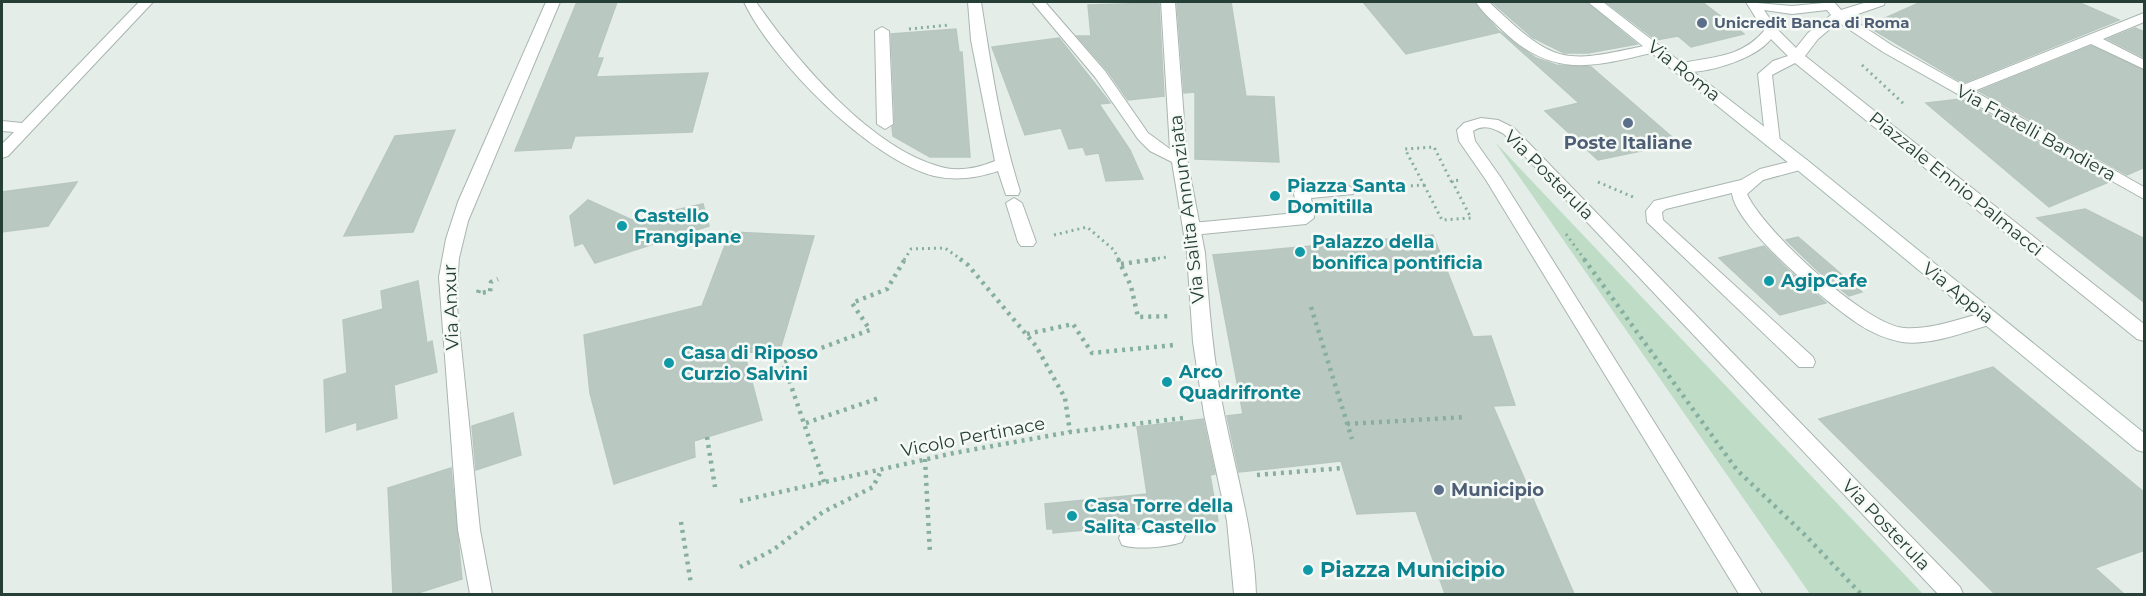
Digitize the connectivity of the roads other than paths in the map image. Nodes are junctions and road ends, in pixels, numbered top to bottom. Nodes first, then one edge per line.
1 (146, 2) edge
2 (553, 2) edge
3 (750, 2) edge
4 (975, 2) edge
5 (1038, 2) edge
6 (1168, 2) edge
7 (1482, 2) edge
8 (1595, 2) edge
9 (1879, 2) edge
10 (1752, 3) edge
11 (1832, 7) edge
12 (2141, 21) edge
13 (882, 31) dead end
14 (1771, 31) junction
15 (2093, 39) junction
16 (1654, 48) junction
17 (1797, 57) junction
18 (2145, 65) edge
19 (1679, 68) junction
20 (1962, 91) junction
21 (885, 124) dead end
22 (2, 126) edge
23 (26, 128) junction
24 (1772, 142) junction
25 (2, 153) edge
26 (1179, 159) junction
27 (1003, 163) junction
28 (1801, 164) junction
29 (1742, 185) junction
30 (1347, 190) road end
31 (2145, 194) edge
32 (1192, 229) junction
33 (1027, 242) road end
34 (1989, 318) junction
35 (2145, 334) edge
36 (1806, 362) dead end
37 (2145, 444) edge
38 (1174, 535) dead end
39 (1130, 538) dead end
40 (481, 594) edge
41 (1245, 594) edge
42 (1751, 594) edge
43 (1952, 594) edge

1 - 23 street
2 - 40 street, Via Anxur
3 - 27 street
4 - 27 street
5 - 26 street
6 - 26 street, Via Salita Annunziata
7 - 16 street
8 - 16 street, Via Roma
9 - 11 street
10 - 11 street
10 - 14 street, Piazzale Ennio Palmacci
11 - 17 street
11 - 20 street, Via Fratelli Bandiera
12 - 15 street
13 - 21 street
14 - 17 street, Piazzale Ennio Palmacci
14 - 19 street
15 - 18 street
15 - 20 street
16 - 19 street, Via Roma
17 - 24 street
17 - 35 street, Piazzale Ennio Palmacci
19 - 24 street, Via Roma
20 - 31 street, Via Fratelli Bandiera
22 - 23 street
23 - 25 street
24 - 28 street, Via Appia
26 - 32 street, Via Salita Annunziata
27 - 33 street
28 - 29 street
28 - 34 street, Via Appia
29 - 34 street
29 - 36 street
30 - 32 street
32 - 41 street, Via Salita Annunziata
34 - 37 street, Via Appia
38 - 39 street
42 - 43 street, Via Posterula

